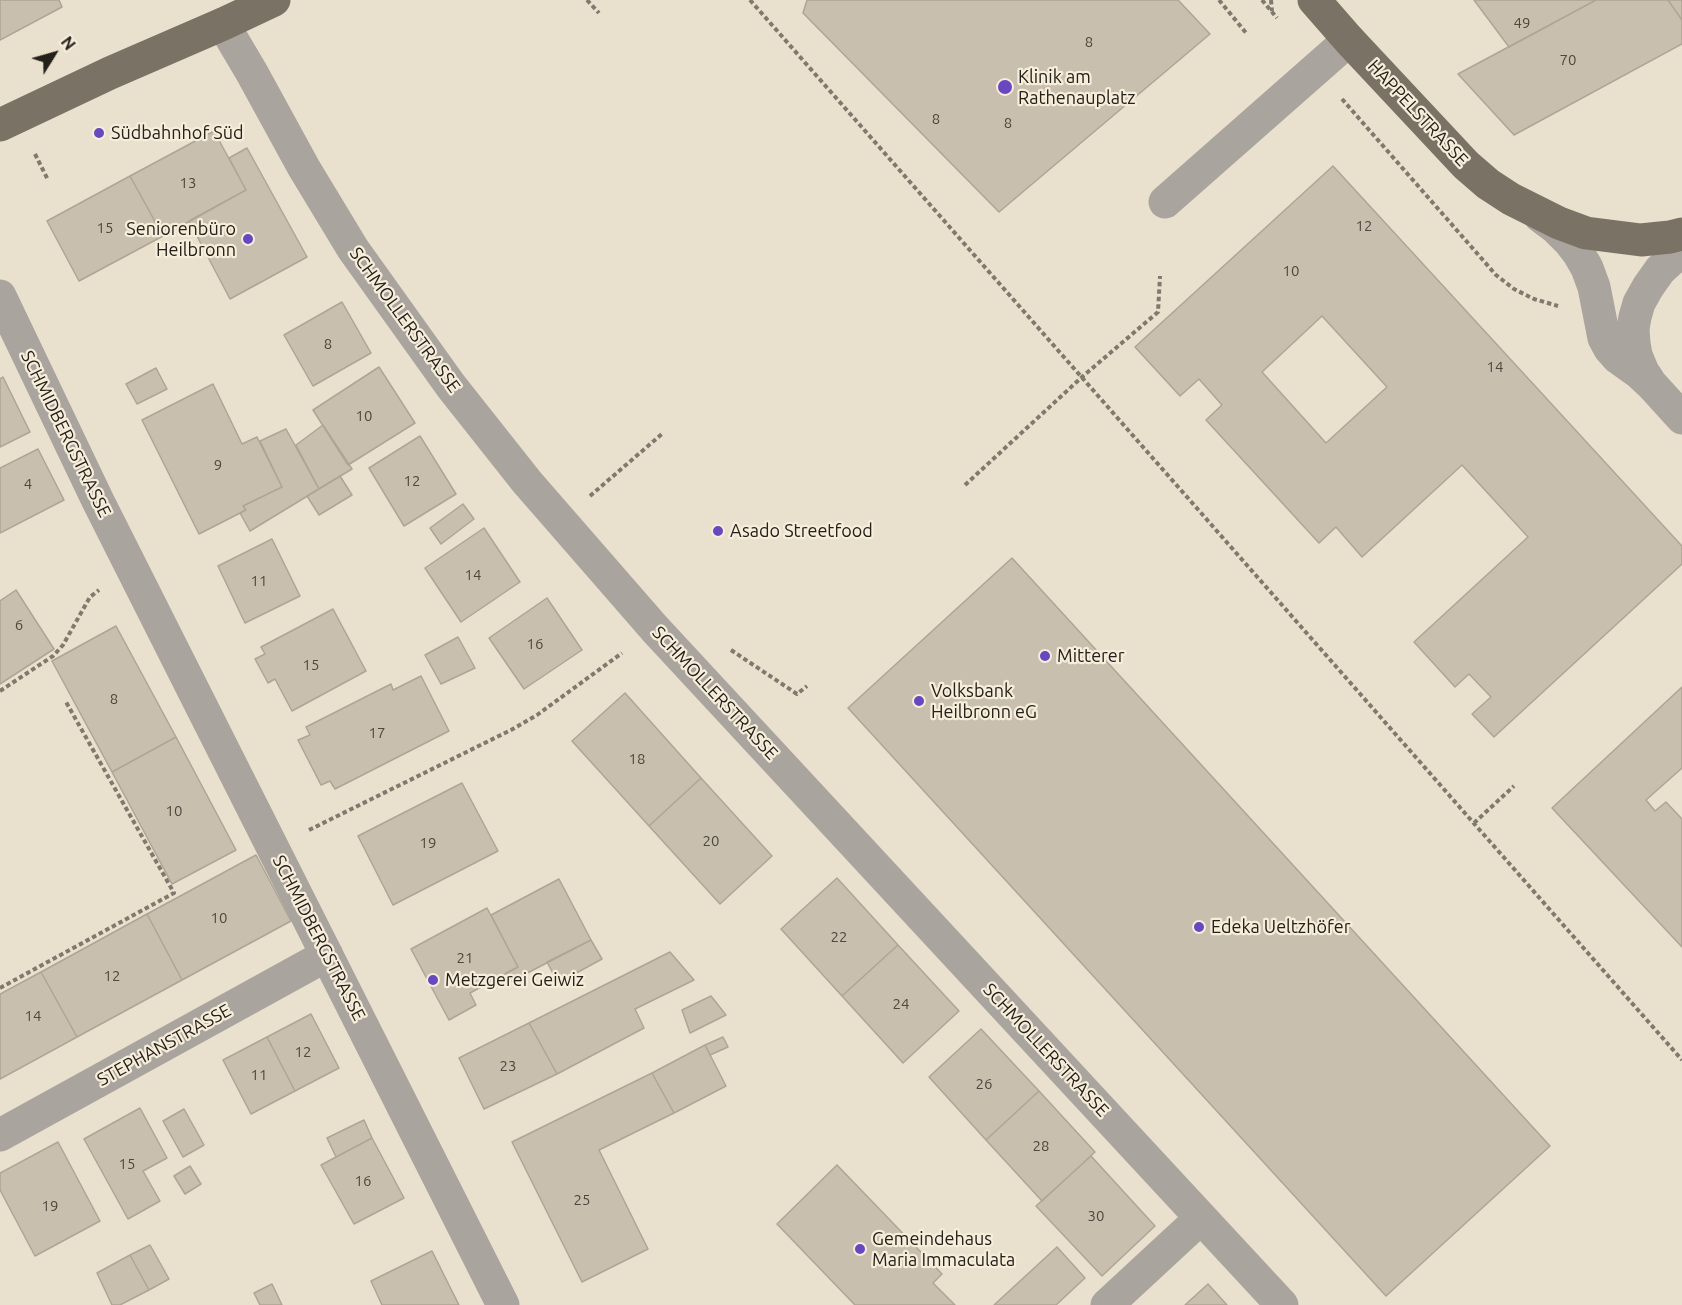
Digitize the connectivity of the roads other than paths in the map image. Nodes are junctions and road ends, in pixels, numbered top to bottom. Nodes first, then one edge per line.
1 (274, 0) edge
2 (1314, 0) edge
3 (223, 24) junction
4 (1349, 40) junction
5 (0, 125) edge
6 (1165, 202) dead end
7 (1533, 211) junction
8 (1682, 234) edge
9 (1682, 250) edge
10 (0, 296) edge
11 (1652, 385) junction
12 (1682, 418) edge
13 (327, 955) junction
14 (0, 1135) edge
15 (1201, 1218) junction
16 (503, 1305) edge
17 (1107, 1305) edge
18 (1282, 1305) edge

1 - 3 main road
2 - 4 main road, HAPPELSTRASSE
3 - 5 main road
3 - 15 street, SCHMOLLERSTRASSE
4 - 6 street
4 - 7 main road, HAPPELSTRASSE
7 - 8 main road, HAPPELSTRASSE
7 - 11 street, HAPPELSTRASSE
9 - 11 street, HAPPELSTRASSE
10 - 13 street, SCHMIDBERGSTRASSE
11 - 12 street, HAPPELSTRASSE
13 - 14 street, STEPHANSTRASSE
13 - 16 street, SCHMIDBERGSTRASSE
15 - 17 street
15 - 18 street, SCHMOLLERSTRASSE

